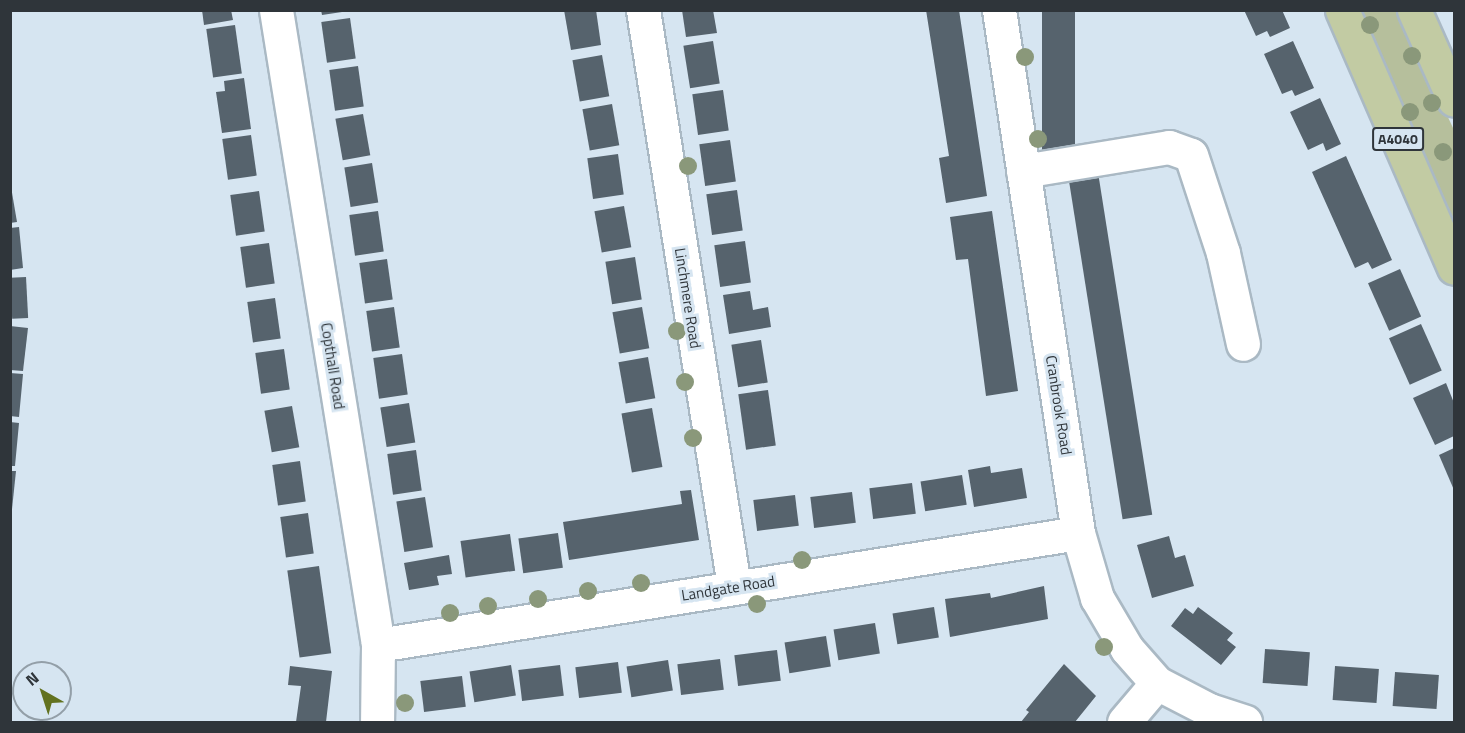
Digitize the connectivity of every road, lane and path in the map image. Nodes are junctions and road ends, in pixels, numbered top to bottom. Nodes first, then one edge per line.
1 (276, 10) edge
2 (643, 10) edge
3 (999, 10) edge
4 (1342, 10) edge
5 (1414, 10) edge
6 (1455, 100) edge
7 (1023, 171) junction
8 (1455, 268) edge
9 (1243, 344) dead end
10 (1078, 533) junction
11 (734, 586) junction
12 (378, 645) junction
13 (1156, 683) junction
14 (377, 723) edge
15 (1124, 723) edge
16 (1245, 723) edge

1 - 12 street, Copthall Road
2 - 11 street, Linchmere Road
3 - 7 street, Cranbrook Road
4 - 8 main road, A4040
5 - 6 main road
7 - 9 street
7 - 10 street, Cranbrook Road
10 - 11 street, Landgate Road
10 - 13 street, Cranbrook Road
11 - 12 street, Landgate Road
12 - 14 street, Copthall Road
13 - 15 street
13 - 16 street, Cranbrook Road

